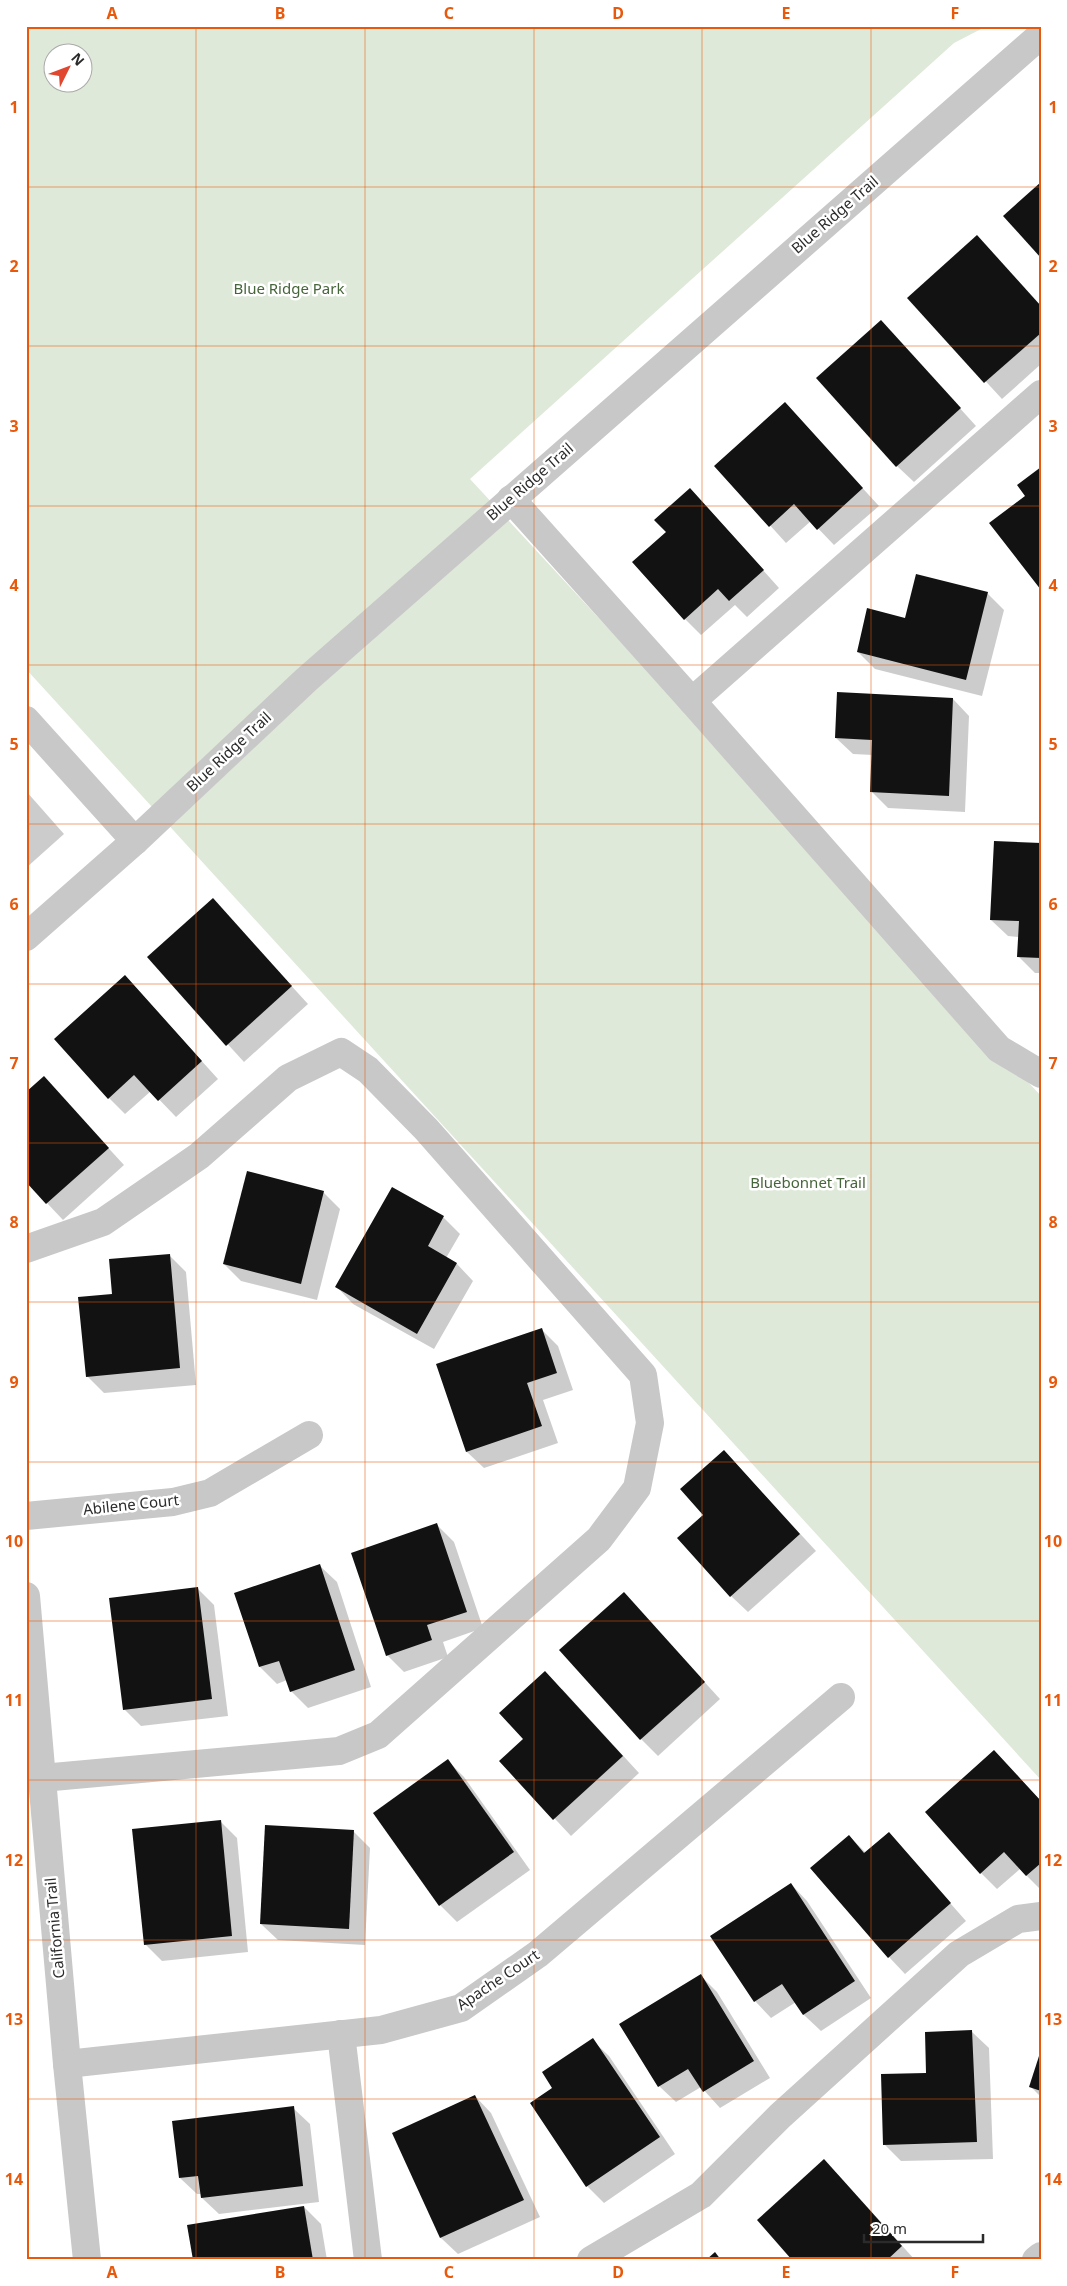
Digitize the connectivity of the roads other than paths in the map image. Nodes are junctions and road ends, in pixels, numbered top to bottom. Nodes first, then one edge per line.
1 (1035, 33) edge
2 (1041, 394) edge
3 (511, 499) junction
4 (692, 701) junction
5 (26, 720) edge
6 (135, 841) junction
7 (26, 937) edge
8 (1041, 1074) edge
9 (26, 1249) edge
10 (309, 1435) dead end
11 (26, 1516) edge
12 (26, 1596) edge
13 (842, 1698) dead end
14 (42, 1778) junction
15 (1041, 1916) edge
16 (341, 2034) junction
17 (67, 2064) junction
18 (1041, 2256) edge
19 (87, 2260) edge
20 (368, 2260) edge
21 (591, 2260) edge
22 (1036, 2260) edge

1 - 3 street, Blue Ridge Trail
2 - 4 street
3 - 4 street
3 - 6 street, Blue Ridge Trail
4 - 8 street
5 - 6 street
6 - 7 street, Blue Ridge Trail
9 - 14 street
10 - 11 street, Abilene Court
12 - 14 street, California Trail
13 - 16 street, Apache Court
14 - 17 street, California Trail
15 - 21 street
16 - 17 street, Apache Court
16 - 20 street
17 - 19 street, California Trail
18 - 22 street

